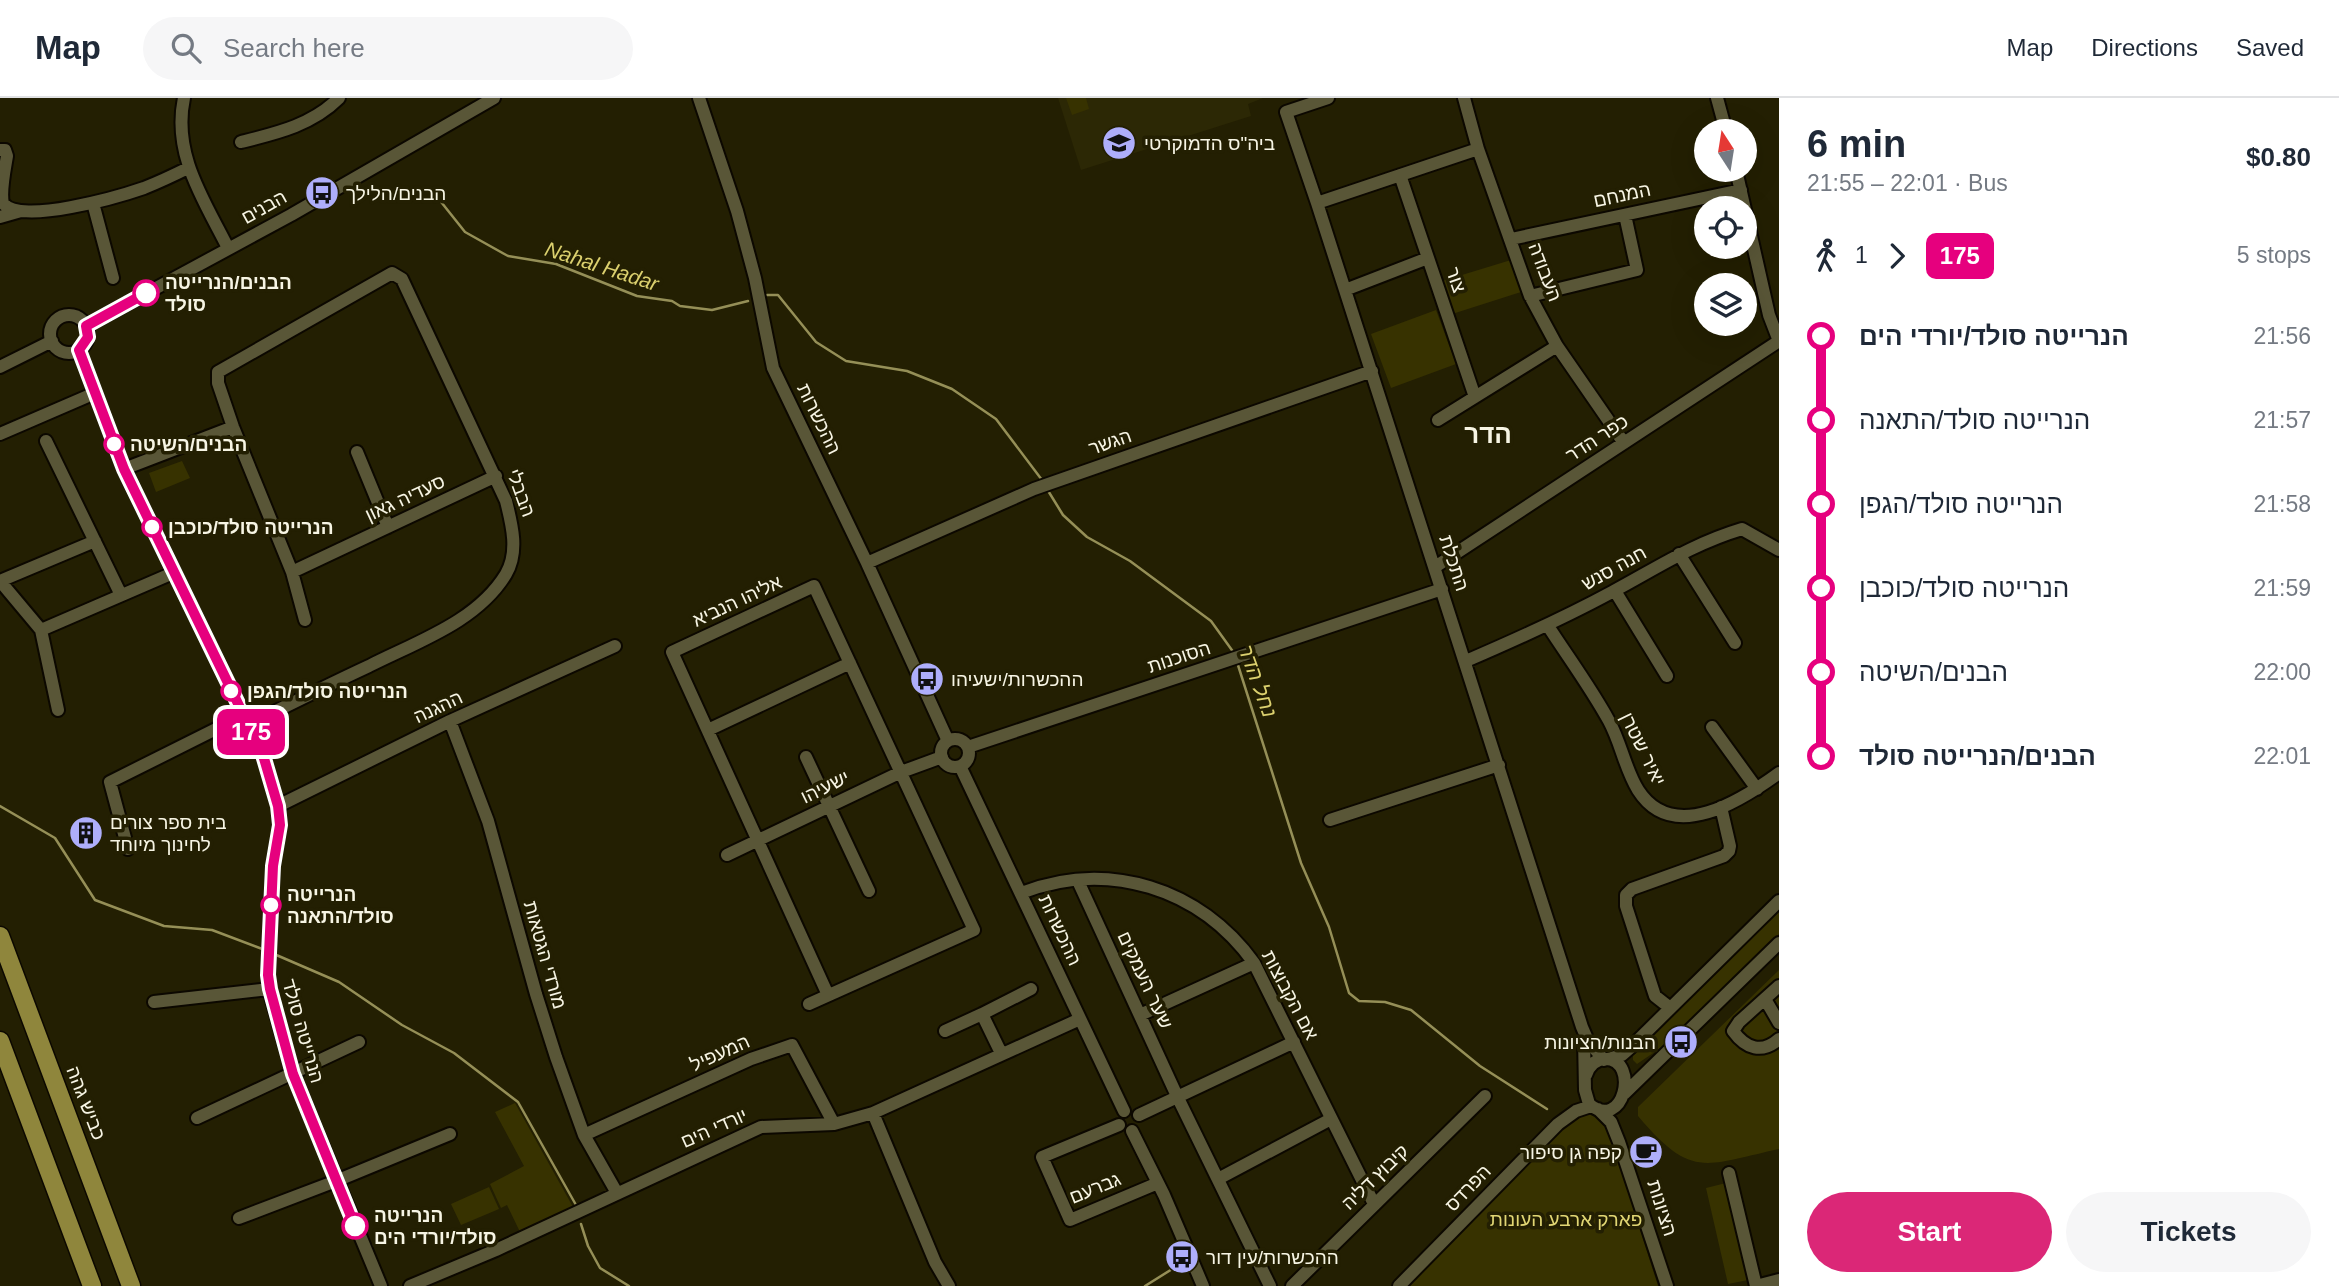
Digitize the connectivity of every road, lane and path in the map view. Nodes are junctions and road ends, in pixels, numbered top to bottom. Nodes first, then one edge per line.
1 (184, 98) edge
2 (339, 98) edge
3 (494, 98) edge
4 (699, 98) edge
5 (1328, 98) edge
6 (1464, 98) edge
7 (1717, 98) edge
8 (1723, 119) edge
9 (241, 142) dead end
10 (1478, 149) junction
11 (0, 150) edge
12 (188, 168) junction
13 (1400, 176) junction
14 (1739, 182) edge
15 (1741, 190) junction
16 (93, 203) junction
17 (1317, 203) junction
18 (21, 211) junction
19 (1625, 215) junction
20 (0, 217) edge
21 (1511, 239) junction
22 (228, 248) junction
23 (1428, 258) junction
24 (113, 278) dead end
25 (1345, 290) junction
26 (1530, 296) junction
27 (86, 326) junction
28 (52, 341) junction
29 (1779, 341) edge
30 (1557, 346) junction
31 (79, 350) junction
32 (3, 364) edge
33 (1372, 371) junction
34 (95, 393) junction
35 (1475, 397) junction
36 (1438, 420) dead end
37 (233, 427) junction
38 (0, 434) edge
39 (46, 441) dead end
40 (1625, 443) junction
41 (357, 452) dead end
42 (124, 469) junction
43 (495, 476) junction
44 (388, 527) junction
45 (94, 541) junction
46 (1779, 551) edge
47 (1679, 554) junction
48 (867, 563) junction
49 (1435, 568) junction
50 (292, 572) junction
51 (173, 573) junction
52 (0, 581) edge
53 (1442, 589) junction
54 (1615, 591) junction
55 (121, 595) junction
56 (305, 620) dead end
57 (1548, 626) junction
58 (41, 629) junction
59 (1735, 643) dead end
60 (615, 646) dead end
61 (1465, 661) junction
62 (850, 663) junction
63 (1667, 676) dead end
64 (58, 709) dead end
65 (245, 721) junction
66 (450, 721) junction
67 (1712, 727) dead end
68 (708, 730) junction
69 (948, 741) junction
70 (968, 747) junction
71 (806, 757) dead end
72 (942, 757) junction
73 (1499, 765) junction
74 (960, 766) junction
75 (901, 772) junction
76 (1779, 773) edge
77 (1757, 789) junction
78 (278, 806) junction
79 (828, 807) junction
80 (1721, 807) junction
81 (1330, 820) dead end
82 (758, 840) junction
83 (128, 849) dead end
84 (727, 855) dead end
85 (1078, 881) junction
86 (869, 891) dead end
87 (1021, 893) junction
88 (1779, 901) edge
89 (0, 936) edge
90 (1779, 943) edge
91 (1254, 963) junction
92 (1779, 986) edge
93 (270, 989) junction
94 (1031, 989) dead end
95 (828, 995) junction
96 (1765, 999) junction
97 (153, 1002) dead end
98 (808, 1004) dead end
99 (1669, 1007) junction
100 (982, 1013) junction
101 (1140, 1016) junction
102 (1080, 1019) junction
103 (1779, 1023) edge
104 (1582, 1027) junction
105 (945, 1031) dead end
106 (1779, 1039) edge
107 (0, 1041) edge
108 (359, 1042) dead end
109 (1294, 1042) junction
110 (1630, 1048) junction
111 (1001, 1053) junction
112 (1606, 1060) junction
113 (1658, 1061) junction
114 (1623, 1070) junction
115 (293, 1074) junction
116 (1586, 1077) junction
117 (1177, 1096) junction
118 (1485, 1096) dead end
119 (1623, 1096) junction
120 (1595, 1108) junction
121 (1124, 1111) junction
122 (873, 1113) junction
123 (1139, 1115) junction
124 (197, 1118) dead end
125 (1564, 1118) junction
126 (1331, 1119) junction
127 (834, 1124) junction
128 (1119, 1125) junction
129 (1132, 1131) junction
130 (450, 1134) dead end
131 (584, 1135) junction
132 (1619, 1142) junction
133 (1729, 1173) dead end
134 (1217, 1179) junction
135 (336, 1181) junction
136 (1158, 1183) junction
137 (617, 1193) junction
138 (1374, 1204) junction
139 (239, 1218) dead end
140 (1779, 1280) edge
141 (380, 1283) edge
142 (92, 1286) edge
143 (131, 1286) edge
144 (365, 1286) edge
145 (410, 1286) edge
146 (948, 1286) edge
147 (1203, 1286) edge
148 (1269, 1286) edge
149 (1292, 1286) edge
150 (1399, 1286) edge
151 (1667, 1286) edge
152 (1756, 1286) edge

1 - 12 street
2 - 9 street
3 - 22 street, הבנים
4 - 48 street, ההכשרות
5 - 17 street, התכלת
6 - 10 street, העבודה
7 - 8 street
10 - 13 street
10 - 21 street, העבודה
11 - 18 street
12 - 16 street
12 - 22 street
13 - 17 street
13 - 23 street, צור
14 - 15 street
15 - 19 street, המנחם
15 - 29 street
16 - 18 street
16 - 24 street
17 - 25 street, התכלת
18 - 20 street
19 - 21 street, המנחם
19 - 26 street
21 - 26 street, העבודה
22 - 27 street, הבנים
23 - 25 street
23 - 35 street, צור
25 - 33 street, התכלת
26 - 30 street, העבודה
27 - 28 street
27 - 31 street
28 - 31 street
28 - 32 street
29 - 40 street, כפר הדר
30 - 35 street
30 - 40 street, העבודה
31 - 34 street
33 - 48 street, הגשר
33 - 49 street, התכלת
34 - 38 street
34 - 42 street
35 - 36 street
37 - 42 street
37 - 43 street, הבבלי
37 - 50 street
39 - 45 street
40 - 49 street, כפר הדר
41 - 44 street
42 - 51 street, הנרייטה סולד
43 - 44 street, סעדיה גאון
43 - 65 street, הבבלי
44 - 50 street, סעדיה גאון
45 - 52 street
45 - 55 street
46 - 47 street, חנה סנש
47 - 54 street, חנה סנש
47 - 59 street
48 - 69 street, ההכשרות
49 - 53 street, התכלת
50 - 56 street
51 - 55 street
51 - 65 street, הנרייטה סולד
52 - 58 street
53 - 61 street, התכלת
53 - 70 street, הסוכנות
54 - 57 street, חנה סנש
54 - 63 street
55 - 58 street
57 - 61 street, חנה סנש
57 - 80 street, יאיר שטרן
58 - 64 street
60 - 66 street, ההגנה
61 - 73 street, התכלת
62 - 68 street
62 - 68 street, אליהו הנביא
62 - 75 street, אליהו הנביא
65 - 78 street, הנרייטה סולד
65 - 83 street, הבבלי
66 - 78 street, ההגנה
66 - 131 street, מורדי הגטאות
67 - 77 street
68 - 82 street, אליהו הנביא
69 - 70 street
69 - 72 street
70 - 74 street
71 - 79 street
72 - 74 street
72 - 75 street, ישעיהו
73 - 81 street
73 - 104 street, התכלת
74 - 87 street, ההכשרות
75 - 79 street, ישעיהו
75 - 95 street, אליהו הנביא
76 - 77 street, יאיר שטרן
77 - 80 street, יאיר שטרן
78 - 93 street, הנרייטה סולד
79 - 82 street, ישעיהו
79 - 86 street
80 - 99 street
82 - 84 street, ישעיהו
82 - 95 street, אליהו הנביא
85 - 87 street, אם הקבוצות
85 - 91 street, אם הקבוצות
85 - 101 street, שער העמקים
87 - 102 street, ההכשרות
88 - 99 street
89 - 143 highway, כביש גהה
90 - 113 street
91 - 101 street
91 - 109 street, אם הקבוצות
92 - 96 street
93 - 97 street
93 - 115 street, הנרייטה סולד
94 - 100 street
95 - 98 street
96 - 103 street
96 - 106 street
99 - 110 street
100 - 105 street
100 - 111 street
101 - 117 street, שער העמקים
102 - 111 street, יורדי הים
102 - 121 street, ההכשרות
104 - 112 street, התכלת
104 - 116 street, התכלת
107 - 142 highway
108 - 115 street
109 - 117 street
109 - 126 street, אם הקבוצות
110 - 112 street
110 - 114 street
111 - 122 street, יורדי הים
112 - 114 street
112 - 116 street
113 - 114 street
113 - 119 street
114 - 119 street
115 - 124 street
115 - 135 street, הנרייטה סולד
116 - 120 street
116 - 125 street, הפרדס
117 - 123 street
117 - 134 street, שער העמקים
118 - 138 street, קיבוץ דליה
119 - 120 street
119 - 132 street, הציונות
120 - 125 street, הפרדס
120 - 132 street, הציונות
121 - 123 street
121 - 128 street
122 - 127 street, יורדי הים
122 - 146 street
123 - 129 street
125 - 150 street, הפרדס
126 - 134 street
126 - 138 street, אם הקבוצות
127 - 131 street, המעפיל
127 - 137 street, יורדי הים
128 - 129 street
128 - 136 street, גברעם
129 - 136 street
130 - 135 street
131 - 137 street, מורדי הגטאות
132 - 151 street, הציונות
133 - 152 street
134 - 148 street, שער העמקים
135 - 139 street
135 - 141 street, הנרייטה סולד
136 - 147 street
137 - 145 street, יורדי הים
138 - 149 street, קיבוץ דליה
140 - 152 street
141 - 144 street

